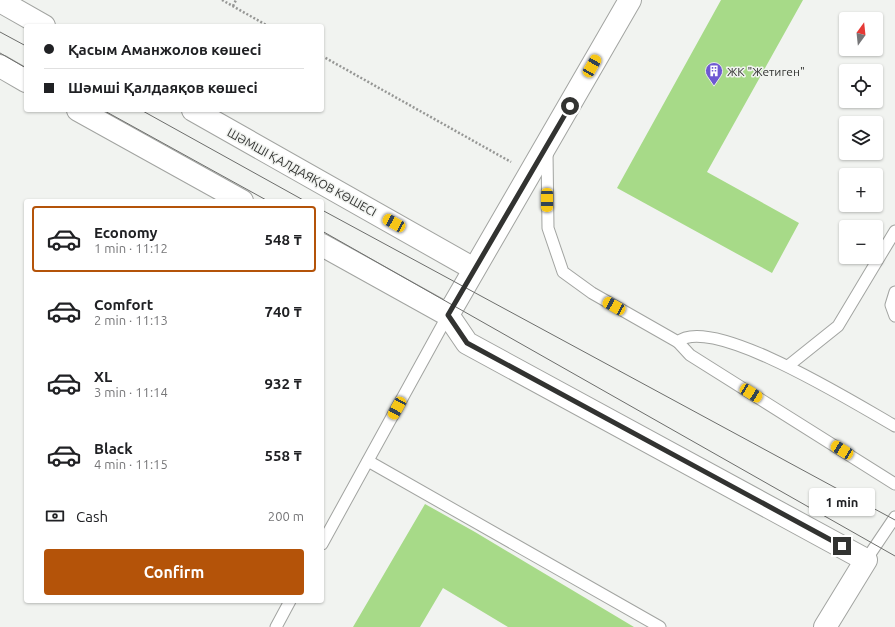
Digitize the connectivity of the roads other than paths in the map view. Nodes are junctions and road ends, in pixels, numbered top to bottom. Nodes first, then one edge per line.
1 (630, 0) edge
2 (0, 1) edge
3 (40, 24) edge
4 (0, 66) edge
5 (24, 80) edge
6 (82, 112) edge
7 (197, 112) edge
8 (547, 146) junction
9 (238, 199) edge
10 (895, 231) edge
11 (324, 246) edge
12 (474, 268) junction
13 (895, 292) edge
14 (448, 315) junction
15 (895, 316) edge
16 (678, 342) junction
17 (788, 366) junction
18 (895, 426) edge
19 (368, 461) junction
20 (895, 484) edge
21 (895, 518) edge
22 (324, 540) edge
23 (866, 560) junction
24 (289, 603) edge
25 (276, 627) edge
26 (660, 627) edge
27 (825, 627) edge

1 - 8 street
2 - 3 street
4 - 5 street
6 - 9 street
7 - 12 street, ШӘМШІ ҚАЛДАЯҚОВ КӨШЕСІ
8 - 12 street
8 - 16 lane
10 - 17 lane
11 - 14 street
12 - 14 street
13 - 15 lane
14 - 19 lane
14 - 23 street
16 - 17 lane
16 - 20 lane
17 - 18 lane
19 - 22 lane
19 - 26 lane
21 - 23 lane
23 - 27 street
24 - 25 lane

